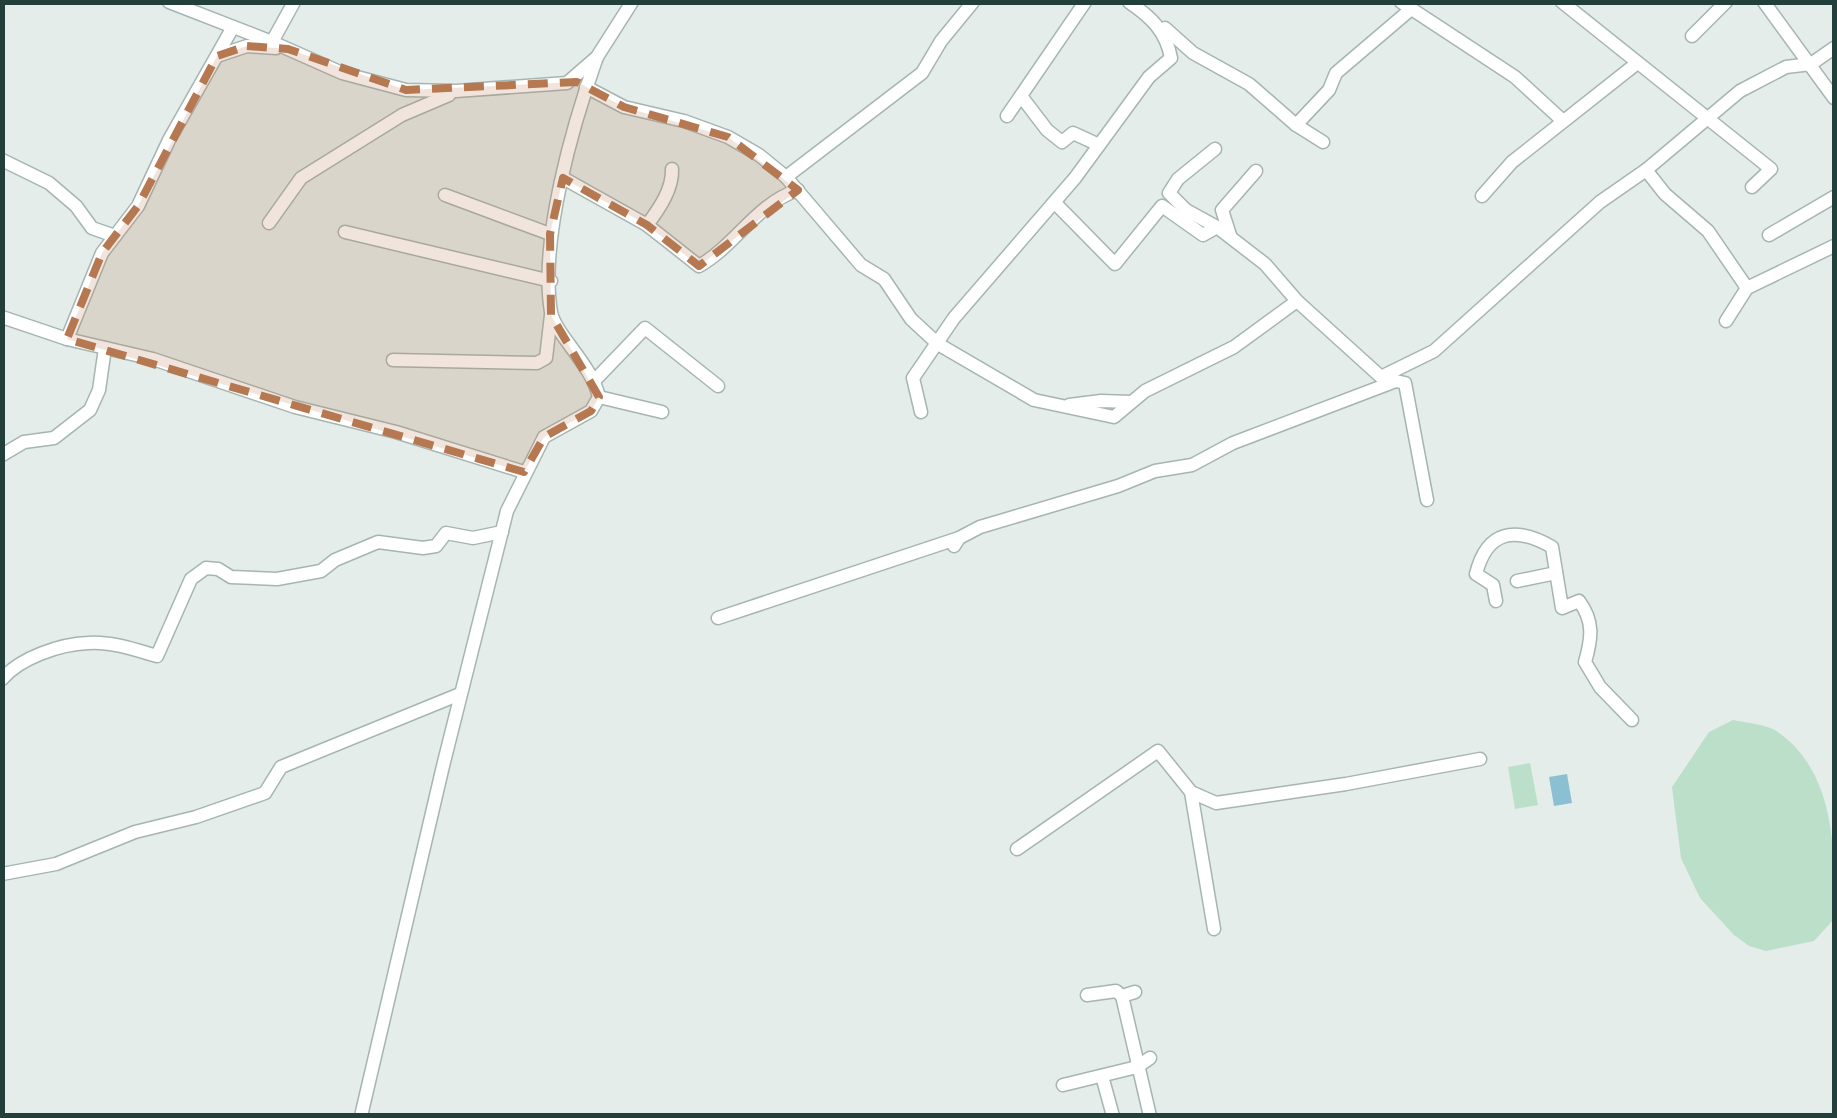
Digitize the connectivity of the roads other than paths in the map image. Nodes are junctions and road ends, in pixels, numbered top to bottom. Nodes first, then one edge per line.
1 (169, 2) edge
2 (294, 2) edge
3 (632, 2) edge
4 (973, 2) edge
5 (1085, 2) edge
6 (1128, 2) edge
7 (1562, 2) edge
8 (1726, 2) edge
9 (1764, 2) edge
10 (1405, 6) edge
11 (203, 8) edge
12 (1151, 17) junction
13 (233, 27) junction
14 (1692, 36) dead end
15 (272, 42) junction
16 (1834, 48) edge
17 (288, 49) junction
18 (217, 56) junction
19 (597, 57) junction
20 (1636, 64) junction
21 (1811, 64) junction
22 (567, 83) junction
23 (586, 87) junction
24 (456, 92) junction
25 (1021, 96) junction
26 (1834, 98) edge
27 (580, 112) junction
28 (1007, 116) dead end
29 (1710, 119) junction
30 (1563, 121) junction
31 (1296, 125) junction
32 (1323, 142) dead end
33 (1098, 145) junction
34 (1215, 149) dead end
35 (2, 160) edge
36 (672, 168) dead end
37 (1646, 170) junction
38 (1256, 171) dead end
39 (786, 176) junction
40 (563, 178) junction
41 (1752, 187) dead end
42 (798, 190) junction
43 (445, 194) dead end
44 (1482, 196) dead end
45 (1834, 197) edge
46 (1055, 202) junction
47 (269, 223) dead end
48 (647, 225) junction
49 (1217, 227) junction
50 (345, 232) dead end
51 (550, 234) junction
52 (1770, 235) dead end
53 (115, 236) junction
54 (1230, 236) junction
55 (1834, 246) edge
56 (551, 281) junction
57 (1747, 288) junction
58 (1296, 301) junction
59 (551, 315) junction
60 (2, 317) edge
61 (1726, 321) dead end
62 (66, 338) junction
63 (938, 344) junction
64 (105, 348) junction
65 (393, 360) dead end
66 (595, 380) junction
67 (718, 386) dead end
68 (600, 397) junction
69 (662, 412) dead end
70 (922, 412) dead end
71 (2, 455) edge
72 (524, 472) junction
73 (1427, 500) dead end
74 (502, 532) junction
75 (1556, 573) junction
76 (1517, 581) dead end
77 (1496, 600) dead end
78 (718, 618) dead end
79 (2, 679) edge
80 (460, 694) junction
81 (1632, 720) dead end
82 (1480, 759) dead end
83 (1191, 792) junction
84 (1216, 803) junction
85 (1200, 831) junction
86 (1016, 849) dead end
87 (2, 874) edge
88 (1214, 929) dead end
89 (1088, 995) dead end
90 (1150, 1058) dead end
91 (1137, 1067) junction
92 (1102, 1076) junction
93 (1063, 1085) dead end
94 (361, 1116) edge
95 (1112, 1116) edge
96 (1150, 1116) edge

1 - 11 street
2 - 15 street
3 - 19 street
4 - 39 street
5 - 25 street
6 - 12 street
7 - 20 street
8 - 14 street
9 - 21 street
10 - 30 street
10 - 31 street
11 - 13 street
12 - 31 street
12 - 33 street
13 - 15 street
13 - 18 street
15 - 17 street
16 - 21 street
17 - 18 street
17 - 24 street
18 - 53 street
19 - 22 street
19 - 23 street
20 - 29 street
20 - 30 street
21 - 26 street
21 - 29 street
22 - 24 street
22 - 27 street
23 - 27 street
23 - 39 street
24 - 47 street
25 - 28 street
25 - 33 street
27 - 40 street
29 - 37 street
29 - 41 street
30 - 44 street
31 - 32 street
33 - 46 street
34 - 49 street
35 - 53 street
36 - 48 street
37 - 57 street
37 - 58 street
38 - 54 street
39 - 42 street
40 - 48 street
40 - 51 street
42 - 48 street
42 - 63 street
43 - 51 street
45 - 52 street
46 - 49 street
46 - 63 street
49 - 54 street
50 - 56 street
51 - 56 street
53 - 62 street
54 - 58 street
55 - 57 street
56 - 59 street
57 - 61 street
58 - 63 street
59 - 65 street
59 - 66 street
60 - 62 street
62 - 64 street
63 - 70 street
64 - 71 street
64 - 72 street
66 - 67 street
66 - 68 street
68 - 69 street
68 - 72 street
72 - 74 street
73 - 78 street
74 - 79 street
74 - 80 street
75 - 76 street
75 - 77 street
75 - 81 street
80 - 87 street
80 - 94 street
82 - 84 street
83 - 84 street
83 - 85 street
83 - 86 street
84 - 85 street
85 - 88 street
89 - 91 street
90 - 91 street
91 - 92 street
91 - 96 street
92 - 93 street
92 - 95 street

